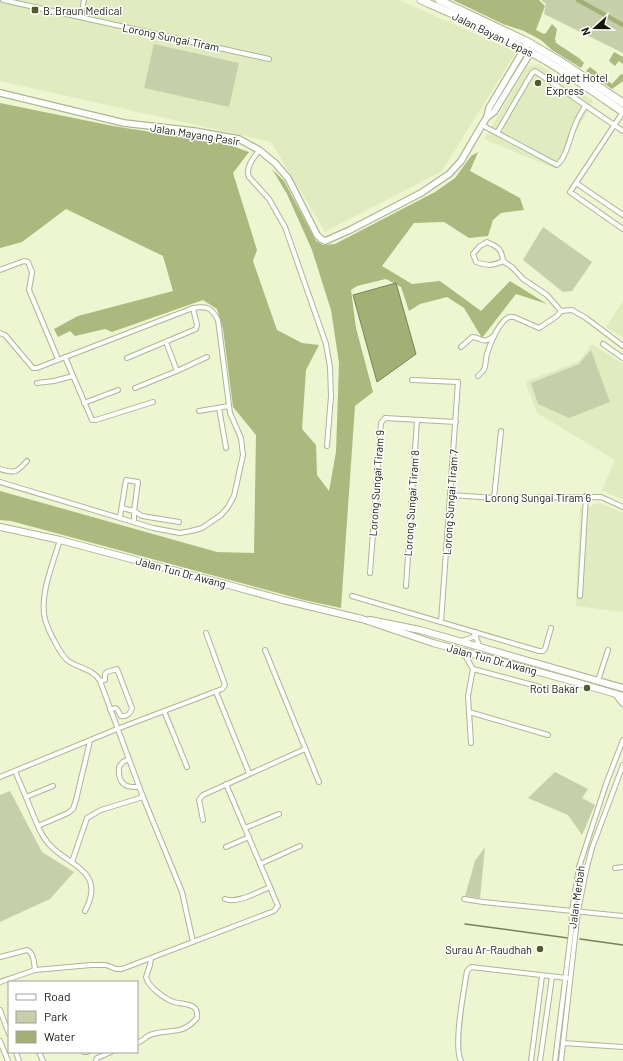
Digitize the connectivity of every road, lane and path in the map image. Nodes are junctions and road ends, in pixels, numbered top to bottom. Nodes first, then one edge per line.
1 (3, 0) edge
2 (84, 0) edge
3 (421, 0) edge
4 (439, 0) edge
5 (81, 17) junction
6 (505, 31) junction
7 (529, 47) junction
8 (554, 57) junction
9 (269, 59) dead end
10 (0, 93) edge
11 (623, 103) edge
12 (586, 106) junction
13 (623, 112) edge
14 (482, 125) junction
15 (614, 125) junction
16 (623, 131) edge
17 (498, 133) junction
18 (259, 150) junction
19 (576, 183) junction
20 (623, 215) edge
21 (623, 229) edge
22 (503, 261) junction
23 (0, 270) edge
24 (193, 308) junction
25 (561, 311) junction
26 (0, 333) edge
27 (494, 336) junction
28 (166, 342) junction
29 (604, 344) dead end
30 (623, 346) edge
31 (461, 347) dead end
32 (65, 357) junction
33 (207, 357) dead end
34 (127, 358) dead end
35 (623, 358) edge
36 (58, 359) junction
37 (177, 371) junction
38 (73, 376) junction
39 (478, 376) dead end
40 (412, 380) dead end
41 (37, 383) dead end
42 (135, 388) dead end
43 (118, 390) dead end
44 (153, 402) dead end
45 (84, 403) junction
46 (229, 406) junction
47 (219, 408) junction
48 (199, 411) dead end
49 (417, 420) junction
50 (456, 422) junction
51 (501, 431) dead end
52 (327, 446) dead end
53 (226, 448) dead end
54 (27, 461) dead end
55 (0, 469) edge
56 (0, 482) edge
57 (451, 495) junction
58 (586, 496) junction
59 (494, 498) junction
60 (623, 507) edge
61 (122, 508) junction
62 (134, 511) junction
63 (120, 517) junction
64 (134, 522) junction
65 (179, 522) dead end
66 (0, 527) edge
67 (60, 540) junction
68 (370, 573) dead end
69 (406, 586) dead end
70 (352, 596) dead end
71 (580, 596) dead end
72 (362, 619) junction
73 (441, 622) junction
74 (551, 628) dead end
75 (206, 632) dead end
76 (476, 632) junction
77 (460, 641) junction
78 (482, 648) junction
79 (265, 650) dead end
80 (458, 650) junction
81 (608, 650) dead end
82 (479, 656) junction
83 (472, 667) junction
84 (100, 681) junction
85 (598, 681) junction
86 (540, 687) dead end
87 (623, 688) edge
88 (216, 692) junction
89 (616, 694) junction
90 (623, 696) edge
91 (623, 703) edge
92 (110, 710) junction
93 (164, 711) junction
94 (469, 712) junction
95 (117, 730) junction
96 (548, 735) dead end
97 (623, 740) edge
98 (90, 741) junction
99 (471, 742) dead end
100 (305, 749) junction
101 (128, 759) junction
102 (623, 765) edge
103 (187, 767) dead end
104 (15, 771) junction
105 (249, 773) junction
106 (0, 777) edge
107 (319, 782) dead end
108 (226, 784) junction
109 (53, 786) dead end
110 (139, 787) junction
111 (143, 796) junction
112 (26, 797) junction
113 (279, 814) dead end
114 (203, 820) dead end
115 (38, 826) junction
116 (245, 828) junction
117 (249, 837) junction
118 (300, 846) dead end
119 (226, 847) dead end
120 (72, 862) junction
121 (260, 864) junction
122 (623, 867) edge
123 (615, 868) dead end
124 (270, 887) junction
125 (225, 899) dead end
126 (464, 899) dead end
127 (85, 911) dead end
128 (572, 911) junction
129 (578, 911) junction
130 (623, 916) edge
131 (193, 942) junction
132 (0, 957) edge
133 (151, 958) junction
134 (36, 970) junction
135 (542, 976) junction
136 (552, 977) junction
137 (566, 978) junction
138 (571, 979) junction
139 (0, 982) edge
140 (0, 1010) edge
141 (2, 1018) edge
142 (8, 1028) edge
143 (0, 1041) edge
144 (138, 1043) edge
145 (563, 1043) junction
146 (623, 1048) edge
147 (108, 1053) edge
148 (8, 1061) edge
149 (96, 1061) edge
150 (461, 1061) edge
151 (531, 1061) edge
152 (540, 1061) edge
153 (555, 1061) edge
154 (561, 1061) edge

1 - 5 street, Lorong Sungai Tiram
2 - 5 street
3 - 7 highway, Jalan Bayan Lepas
4 - 6 highway, Jalan Bayan Lepas
5 - 9 street, Lorong Sungai Tiram
6 - 7 highway, Jalan Bayan Lepas
6 - 8 highway
7 - 8 highway, Jalan Bayan Lepas
7 - 13 highway, Jalan Bayan Lepas
7 - 14 street, Jalan Mayang Pasir
8 - 11 highway, Jalan Bayan Lepas
10 - 18 street, Jalan Mayang Pasir
12 - 15 street
12 - 17 street
12 - 17 street
13 - 15 street
14 - 17 street
14 - 18 street, Jalan Mayang Pasir
15 - 16 street
15 - 19 street
18 - 52 street
19 - 20 street
19 - 21 street
22 - 22 street
22 - 25 street
23 - 36 street
24 - 28 street
24 - 32 street
24 - 46 street
25 - 27 street
25 - 30 street
26 - 36 street
27 - 31 street
27 - 39 street
28 - 34 street
28 - 37 street
29 - 35 street
32 - 36 street
32 - 38 street
33 - 37 street
37 - 42 street
38 - 41 street
38 - 45 street
40 - 50 street, Lorong Sungai Tiram 7
43 - 45 street
44 - 45 street
46 - 47 street
46 - 64 street
47 - 48 street
47 - 53 street
49 - 50 street, Lorong Sungai Tiram 9
49 - 68 street, Lorong Sungai Tiram 9
49 - 69 street, Lorong Sungai Tiram 8
50 - 57 street, Lorong Sungai Tiram 7
51 - 59 street
54 - 55 street
56 - 63 street
57 - 59 street, Lorong Sungai Tiram 6
57 - 73 street, Lorong Sungai Tiram 7
58 - 59 street, Lorong Sungai Tiram 6
58 - 60 street, Lorong Sungai Tiram 6
58 - 71 street
61 - 62 street
61 - 62 street
61 - 63 street
62 - 64 street
62 - 65 street
63 - 64 street
66 - 67 main road, Jalan Tun Dr Awang
67 - 72 main road, Jalan Tun Dr Awang
67 - 84 street
70 - 73 street
72 - 77 main road, Jalan Tun Dr Awang
72 - 80 main road, Jalan Tun Dr Awang
73 - 76 street
74 - 76 street
75 - 88 street
76 - 77 street
76 - 78 street
77 - 78 main road, Jalan Tun Dr Awang
78 - 85 main road, Jalan Tun Dr Awang
79 - 100 street
80 - 82 main road, Jalan Tun Dr Awang
80 - 83 street
81 - 85 street
82 - 83 street
82 - 89 main road, Jalan Tun Dr Awang
83 - 86 street, Jalan Tun Dr Awang
83 - 94 street
84 - 92 street
84 - 92 street
85 - 87 main road, Jalan Tun Dr Awang
88 - 93 street
88 - 105 street
89 - 90 main road, Jalan Tun Dr Awang
89 - 91 main road
92 - 95 street
93 - 95 street
93 - 103 street
94 - 96 street
94 - 99 street
95 - 98 street
95 - 101 street
97 - 128 street, Jalan Merbah
98 - 104 street
98 - 115 street
100 - 105 street
100 - 107 street
101 - 110 street
101 - 110 street
102 - 129 street, Jalan Merbah
104 - 106 street
104 - 112 street
105 - 108 street
108 - 114 street
108 - 116 street
109 - 112 street
110 - 111 street
111 - 120 street
111 - 131 street
112 - 115 street
113 - 116 street
115 - 120 street
116 - 117 street
117 - 119 street
117 - 121 street
118 - 121 street
120 - 127 street
121 - 124 street
122 - 123 street
124 - 125 street
124 - 131 street
126 - 128 street
128 - 129 street
128 - 137 street, Jalan Merbah
129 - 130 street
129 - 138 street, Jalan Merbah
131 - 133 street
132 - 134 street
133 - 134 street
133 - 144 street
134 - 139 street
135 - 136 street
135 - 150 street
135 - 151 street
136 - 137 street
136 - 152 street
137 - 138 street
137 - 153 street, Jalan Merbah
138 - 145 street, Jalan Merbah
140 - 141 street
141 - 142 street
143 - 148 street
145 - 146 street
145 - 154 street, Jalan Merbah
147 - 149 street

